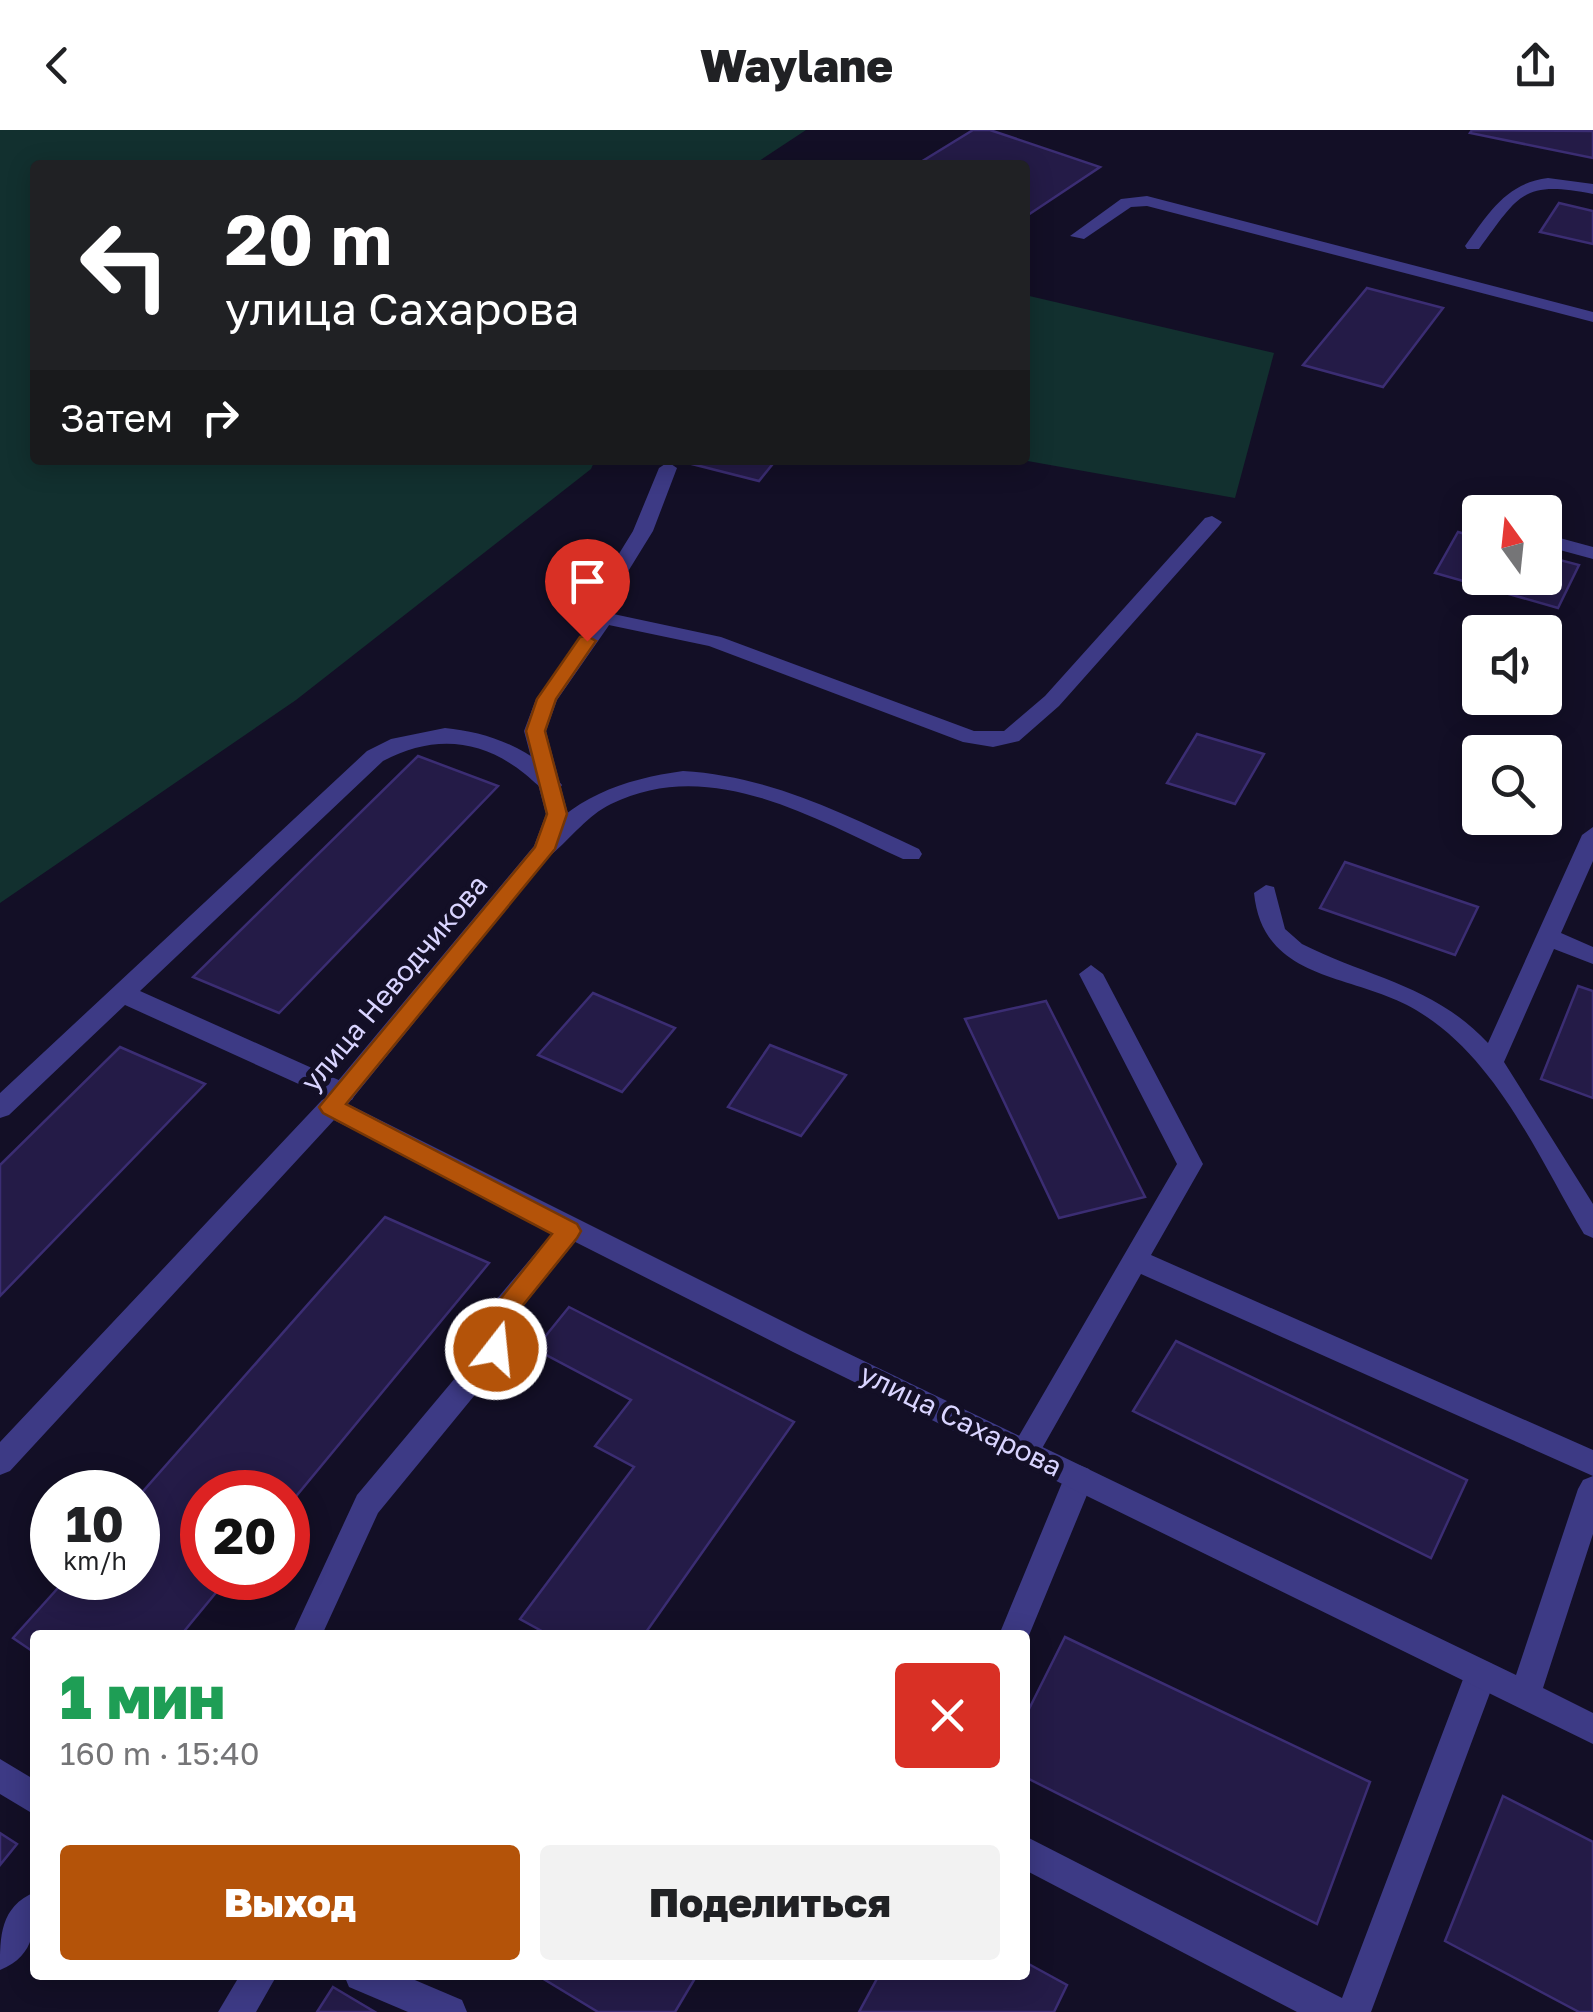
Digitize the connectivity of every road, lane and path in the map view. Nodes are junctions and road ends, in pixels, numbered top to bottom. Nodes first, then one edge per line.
1 (1593, 188) edge
2 (1078, 236) dead end
3 (1473, 246) dead end
4 (1593, 317) edge
5 (668, 468) dead end
6 (1212, 522) dead end
7 (1562, 545) edge
8 (1593, 554) edge
9 (604, 618) junction
10 (551, 785) junction
11 (1593, 835) edge
12 (544, 849) junction
13 (911, 854) dead end
14 (1266, 893) dead end
15 (1547, 937) junction
16 (1593, 956) edge
17 (1091, 974) dead end
18 (122, 993) junction
19 (1492, 1062) junction
20 (337, 1100) junction
21 (0, 1108) edge
22 (1593, 1227) edge
23 (569, 1231) junction
24 (1134, 1260) junction
25 (1026, 1450) junction
26 (0, 1462) edge
27 (1593, 1463) edge
28 (1079, 1478) junction
29 (1593, 1489) edge
30 (309, 1630) edge
31 (1016, 1630) edge
32 (1481, 1674) junction
33 (1526, 1696) junction
34 (1593, 1729) edge
35 (0, 1775) edge
36 (30, 1796) edge
37 (1030, 1855) edge
38 (30, 1915) edge
39 (0, 1953) edge
40 (256, 1980) edge
41 (373, 1980) edge
42 (234, 2012) edge
43 (450, 2012) edge
44 (1333, 2012) edge
45 (1354, 2012) edge

1 - 3 street
2 - 4 street
5 - 9 street, улица Неводчикова
6 - 9 street
7 - 8 street
9 - 10 street, улица Неводчикова
10 - 12 street, улица Неводчикова
10 - 18 street
11 - 15 street
12 - 13 street
12 - 20 street, улица Неводчикова
14 - 19 street
15 - 16 street
15 - 19 street
17 - 24 street
18 - 20 street, улица Сахарова
18 - 21 street
19 - 22 street
20 - 23 street, улица Сахарова
20 - 26 street, улица Неводчикова
23 - 25 street, улица Сахарова
23 - 30 street
24 - 25 street
24 - 27 street
25 - 28 street, улица Сахарова
28 - 31 street
28 - 32 street, улица Сахарова
29 - 33 street
32 - 33 street, улица Сахарова
32 - 45 street
33 - 34 street, улица Сахарова
35 - 36 street
37 - 44 street
38 - 39 street
40 - 42 street
41 - 43 street

